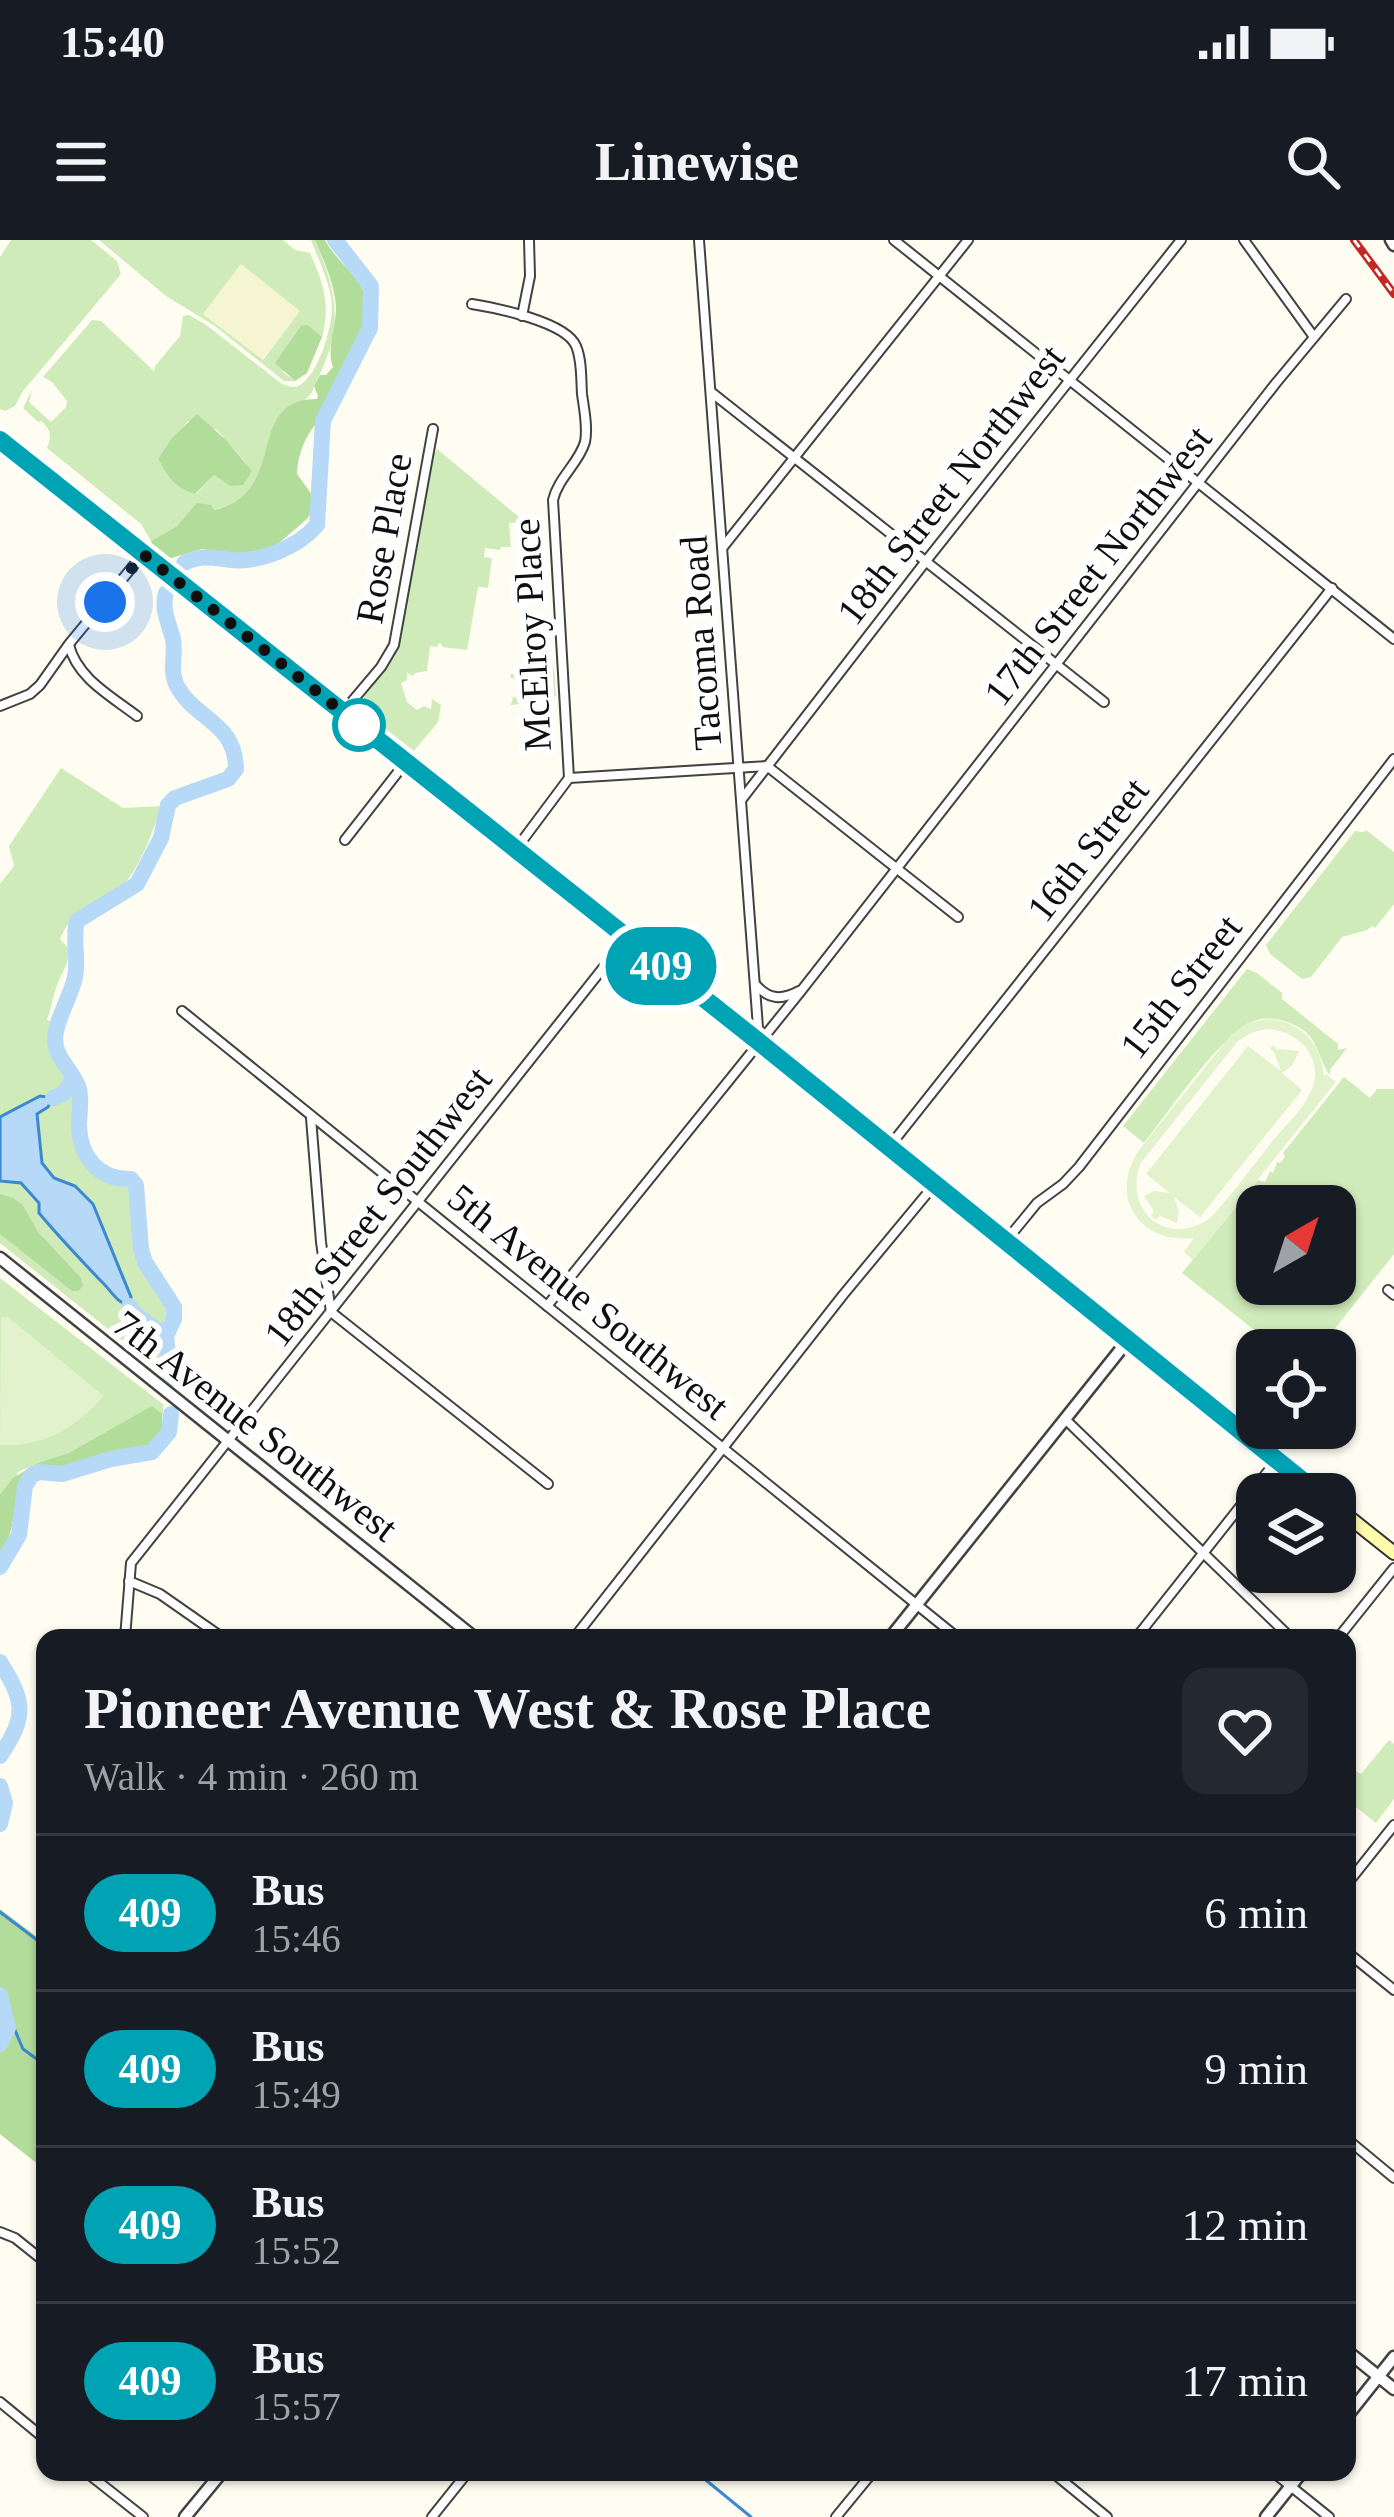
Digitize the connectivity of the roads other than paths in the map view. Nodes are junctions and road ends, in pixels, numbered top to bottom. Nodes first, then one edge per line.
1 (529, 240) edge
2 (699, 240) edge
3 (894, 240) edge
4 (968, 240) edge
5 (1181, 240) edge
6 (1244, 240) edge
7 (939, 276) junction
8 (1346, 299) dead end
9 (472, 304) dead end
10 (522, 316) junction
11 (1314, 337) junction
12 (1070, 380) junction
13 (711, 392) junction
14 (433, 429) dead end
15 (0, 440) edge
16 (795, 457) junction
17 (1200, 483) junction
18 (723, 547) junction
19 (143, 554) junction
20 (926, 561) junction
21 (1332, 588) junction
22 (1394, 639) edge
23 (69, 644) junction
24 (1056, 664) junction
25 (1104, 701) dead end
26 (0, 706) edge
27 (343, 712) junction
28 (137, 716) dead end
29 (1394, 759) edge
30 (405, 763) junction
31 (739, 766) junction
32 (767, 766) junction
33 (569, 778) junction
34 (742, 800) junction
35 (345, 840) dead end
36 (515, 850) junction
37 (896, 868) junction
38 (958, 917) dead end
39 (626, 939) junction
40 (756, 985) junction
41 (801, 991) junction
42 (182, 1011) dead end
43 (759, 1042) junction
44 (311, 1116) junction
45 (889, 1147) junction
46 (934, 1184) junction
47 (418, 1202) junction
48 (1005, 1242) junction
49 (0, 1258) edge
50 (547, 1306) junction
51 (331, 1312) junction
52 (1129, 1340) junction
53 (1065, 1419) junction
54 (229, 1441) junction
55 (724, 1449) junction
56 (1277, 1460) junction
57 (1293, 1473) edge
58 (548, 1484) dead end
59 (1356, 1523) edge
60 (1203, 1553) junction
61 (1394, 1553) edge
62 (1394, 1568) edge
63 (129, 1581) junction
64 (916, 1604) junction
65 (126, 1629) edge
66 (210, 1629) edge
67 (464, 1629) edge
68 (581, 1629) edge
69 (897, 1629) edge
70 (947, 1629) edge
71 (1143, 1629) edge
72 (1282, 1629) edge
73 (1345, 1629) edge
74 (1394, 1825) edge
75 (1356, 1873) edge
76 (1356, 1959) edge
77 (1394, 1990) edge
78 (1356, 2146) edge
79 (1394, 2178) edge
80 (0, 2232) edge
81 (36, 2255) edge
82 (1394, 2357) edge
83 (1356, 2359) edge
84 (1378, 2377) junction
85 (1394, 2390) edge
86 (0, 2402) edge
87 (1356, 2405) edge
88 (36, 2432) edge
89 (97, 2481) edge
90 (214, 2481) edge
91 (461, 2481) edge
92 (866, 2481) edge
93 (1063, 2481) edge
94 (1285, 2481) edge
95 (1295, 2481) edge
96 (1291, 2486) junction
97 (143, 2517) edge
98 (185, 2517) edge
99 (432, 2517) edge
100 (836, 2517) edge
101 (1107, 2517) edge
102 (1266, 2517) edge
103 (1329, 2517) edge

1 - 10 street
2 - 13 street, Tacoma Road
3 - 7 street
4 - 7 street
5 - 12 street, 18th Street Northwest
6 - 11 street
7 - 12 street
7 - 16 street
8 - 11 street, 17th Street Northwest
9 - 10 street, McElroy Place
10 - 33 street, McElroy Place
11 - 17 street, 17th Street Northwest
12 - 17 street
12 - 20 street, 18th Street Northwest
13 - 16 street
13 - 18 street, Tacoma Road
14 - 27 street, Rose Place
15 - 19 main road
16 - 18 street
16 - 20 street
17 - 21 street
17 - 24 street, 17th Street Northwest
18 - 31 street, Tacoma Road
19 - 23 street
19 - 27 main road
20 - 24 street
20 - 32 street, 18th Street Northwest
21 - 22 street
21 - 45 street, 16th Street
23 - 26 street
23 - 28 street
24 - 25 street
24 - 37 street, 17th Street Northwest
27 - 30 main road
29 - 48 street, 15th Street
30 - 35 street
30 - 36 main road
31 - 32 street
31 - 33 street
31 - 34 street, Tacoma Road
32 - 34 street, 18th Street Northwest
32 - 37 street
33 - 36 street
34 - 40 street, Tacoma Road
36 - 39 main road
37 - 38 street
37 - 41 street, 17th Street Northwest
39 - 43 main road
39 - 47 street, 18th Street Southwest
40 - 41 street
40 - 43 street, Tacoma Road
41 - 43 street, 17th Street Northwest
42 - 44 street, 5th Avenue Southwest
43 - 45 main road
43 - 50 street, 17th Street Northwest
44 - 47 street, 5th Avenue Southwest
44 - 51 street
45 - 46 main road
46 - 48 main road
46 - 55 street
47 - 50 street, 5th Avenue Southwest
47 - 51 street, 18th Street Southwest
48 - 52 main road
49 - 54 street, 7th Avenue Southwest
50 - 55 street, 5th Avenue Southwest
51 - 54 street, 18th Street Southwest
51 - 58 street
52 - 53 street
52 - 56 main road
53 - 60 street
53 - 64 street
54 - 63 street, 18th Street Southwest
54 - 67 street, 7th Avenue Southwest
55 - 64 street, 5th Avenue Southwest
55 - 68 street
56 - 57 main road
56 - 60 street
59 - 61 main road
60 - 71 street
60 - 72 street
62 - 73 street
63 - 65 street, 18th Street Southwest
63 - 66 street
64 - 69 street
64 - 70 street, 5th Avenue Southwest
74 - 75 street
76 - 77 street
78 - 79 street
80 - 81 street
82 - 84 street
83 - 84 street
84 - 85 street
84 - 87 street
86 - 88 street
89 - 97 street
90 - 98 street
91 - 99 street
92 - 100 street
93 - 101 street
94 - 96 street
95 - 96 street
96 - 102 street
96 - 103 street

